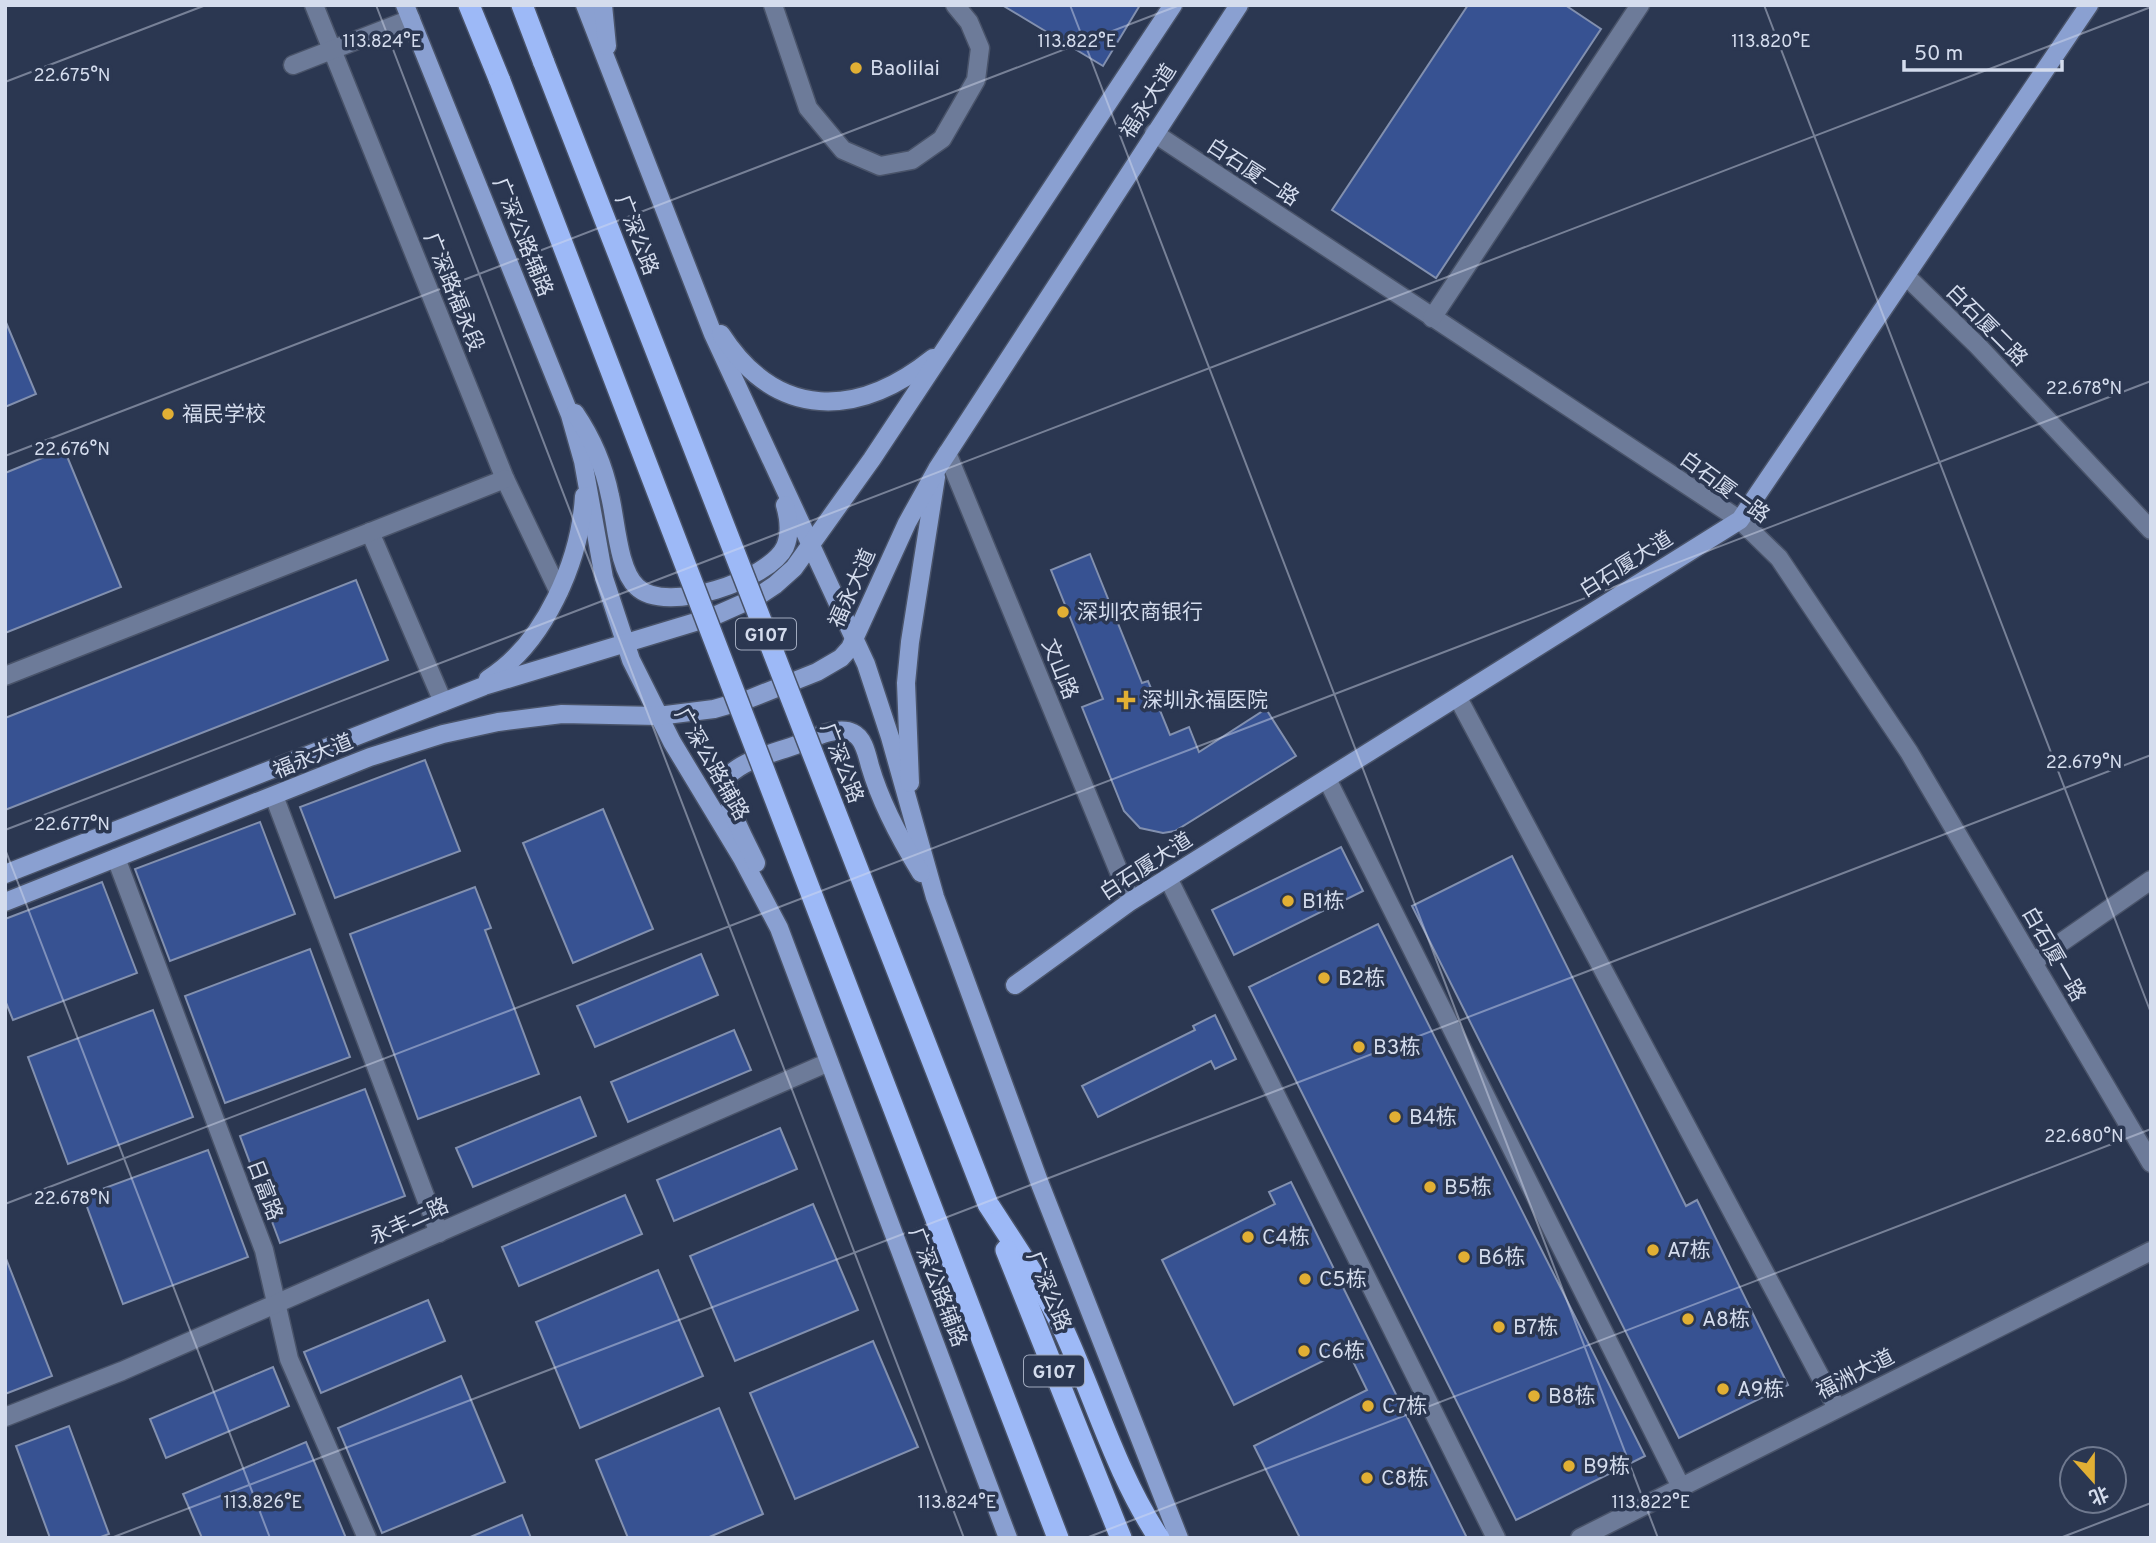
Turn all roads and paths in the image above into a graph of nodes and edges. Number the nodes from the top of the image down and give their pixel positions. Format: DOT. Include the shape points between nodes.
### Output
graph roads {
  1 [pos="314,5"];
  2 [pos="469,5"];
  3 [pos="522,5"];
  4 [pos="585,5"];
  5 [pos="603,5"];
  6 [pos="773,5"];
  7 [pos="955,5"];
  8 [pos="1173,5"];
  9 [pos="1239,5"];
  10 [pos="1640,5"];
  11 [pos="2088,5"];
  12 [pos="408,12"];
  13 [pos="331,50"];
  14 [pos="293,65"];
  15 [pos="609,70"];
  16 [pos="1154,133"];
  17 [pos="1906,276"];
  18 [pos="691,282"];
  19 [pos="1432,318"];
  20 [pos="946,347"];
  21 [pos="562,392"];
  22 [pos="766,452"];
  23 [pos="947,453"];
  24 [pos="583,461"];
  25 [pos="937,469"];
  26 [pos="505,479"];
  27 [pos="1740,520"];
  28 [pos="2151,530"];
  29 [pos="370,532"];
  30 [pos="811,545"];
  31 [pos="559,592"];
  32 [pos="855,638"];
  33 [pos="625,643"];
  34 [pos="5,676"];
  35 [pos="1458,698"];
  36 [pos="449,700"];
  37 [pos="658,716"];
  38 [pos="1327,779"];
  39 [pos="274,796"];
  40 [pos="912,821"];
  41 [pos="116,858"];
  42 [pos="5,874"];
  43 [pos="1167,878"];
  44 [pos="2151,880"];
  45 [pos="935,897"];
  46 [pos="1131,901"];
  47 [pos="5,902"];
  48 [pos="779,928"];
  49 [pos="2032,962"];
  50 [pos="1016,985"];
  51 [pos="829,1062"];
  52 [pos="2151,1163"];
  53 [pos="988,1204"];
  54 [pos="439,1233"];
  55 [pos="2151,1251"];
  56 [pos="276,1304"];
  57 [pos="1837,1408"];
  58 [pos="5,1417"];
  59 [pos="1681,1487"];
  60 [pos="367,1538"];
  61 [pos="1008,1538"];
  62 [pos="1058,1538"];
  63 [pos="1121,1538"];
  64 [pos="1159,1538"];
  65 [pos="1178,1538"];
  66 [pos="1496,1538"];
  67 [pos="1580,1538"];
  1 -- 13 [label="street, 广深路福永段"];
  2 -- 62 [label="highway, G107, bridge"];
  3 -- 53 [label="highway, 广深公路 / G107, bridge"];
  4 -- 15 [label="main road"];
  5 -- 15 [label="main road"];
  6 -- 7 [label="street" via="808,108 843,149 880,166 912,160 942,139 976,80 980,48 969,22"];
  8 -- 20 [label="main road, 福永大道"];
  9 -- 16 [label="main road, 福永大道"];
  10 -- 19 [label="street"];
  11 -- 17 [label="main road, 白石厦大道"];
  12 -- 13 [label="street"];
  12 -- 21 [label="main road, 广深公路辅路"];
  13 -- 14 [label="street"];
  13 -- 26 [label="street, 广深路福永段"];
  15 -- 18 [label="main road"];
  16 -- 19 [label="street, 白石厦一路"];
  16 -- 23 [label="main road, 福永大道"];
  17 -- 27 [label="main road, 白石厦大道"];
  17 -- 28 [label="street, 白石厦二路"];
  18 -- 20 [label="main road" via="743,363 765,382 814,401 838,402 890,387"];
  18 -- 22 [label="main road"];
  19 -- 27 [label="street, 白石厦一路"];
  20 -- 30 [label="main road, 福永大道"];
  21 -- 22 [label="main road" via="597,451 630,579 657,597 689,596 748,578 785,548 789,521"];
  21 -- 24 [label="main road, 广深公路辅路"];
  22 -- 30 [label="main road"];
  23 -- 25 [label="main road, 福永大道"];
  23 -- 46 [label="street, 文山路"];
  24 -- 31 [label="main road" via="580,533"];
  24 -- 33 [label="main road, 广深公路辅路" via="604,578"];
  25 -- 32 [label="main road, 福永大道"];
  25 -- 40 [label="main road" via="906,683"];
  26 -- 29 [label="street"];
  26 -- 31 [label="street, 广深路福永段"];
  27 -- 35 [label="main road, 白石厦大道"];
  27 -- 49 [label="street, 白石厦一路" via="1779,558 1909,752"];
  29 -- 34 [label="street"];
  29 -- 36 [label="street"];
  30 -- 32 [label="main road"];
  30 -- 33 [label="main road, 福永大道" via="794,568 757,597 712,617"];
  31 -- 36 [label="main road" via="512,660"];
  32 -- 37 [label="main road, 福永大道" via="829,666 760,695 714,709"];
  32 -- 40 [label="main road" via="877,695"];
  33 -- 36 [label="main road, 福永大道" via="509,676"];
  33 -- 37 [label="main road, 广深公路辅路"];
  35 -- 38 [label="main road, 白石厦大道"];
  35 -- 57 [label="street"];
  36 -- 42 [label="main road, 福永大道"];
  37 -- 39 [label="main road, 福永大道" via="562,714 498,722 370,757"];
  37 -- 48 [label="main road, 广深公路辅路"];
  38 -- 43 [label="main road, 白石厦大道"];
  38 -- 59 [label="street"];
  39 -- 41 [label="main road, 福永大道"];
  39 -- 54 [label="street"];
  40 -- 45 [label="main road"];
  41 -- 47 [label="main road, 福永大道"];
  41 -- 56 [label="street, 日富路" via="264,1250"];
  43 -- 46 [label="main road, 白石厦大道"];
  43 -- 66 [label="street"];
  44 -- 49 [label="street"];
  45 -- 48 [label="main road" via="890,817 858,737 844,730 832,732 746,763 728,776 731,807"];
  45 -- 65 [label="main road" via="1040,1184"];
  46 -- 50 [label="main road, 白石厦大道"];
  48 -- 51 [label="main road, 广深公路辅路"];
  49 -- 52 [label="street, 白石厦一路"];
  51 -- 54 [label="street, 永丰二路"];
  51 -- 61 [label="main road, 广深公路辅路"];
  53 -- 63 [label="highway, 广深公路 / G107"];
  53 -- 64 [label="highway" via="1047,1296 1134,1496"];
  54 -- 56 [label="street, 永丰二路"];
  55 -- 57 [label="street, 福洲大道"];
  56 -- 58 [label="street, 永丰二路"];
  56 -- 60 [label="street, 日富路" via="289,1359"];
  57 -- 59 [label="street, 福洲大道"];
  59 -- 67 [label="street, 福洲大道"];
}
